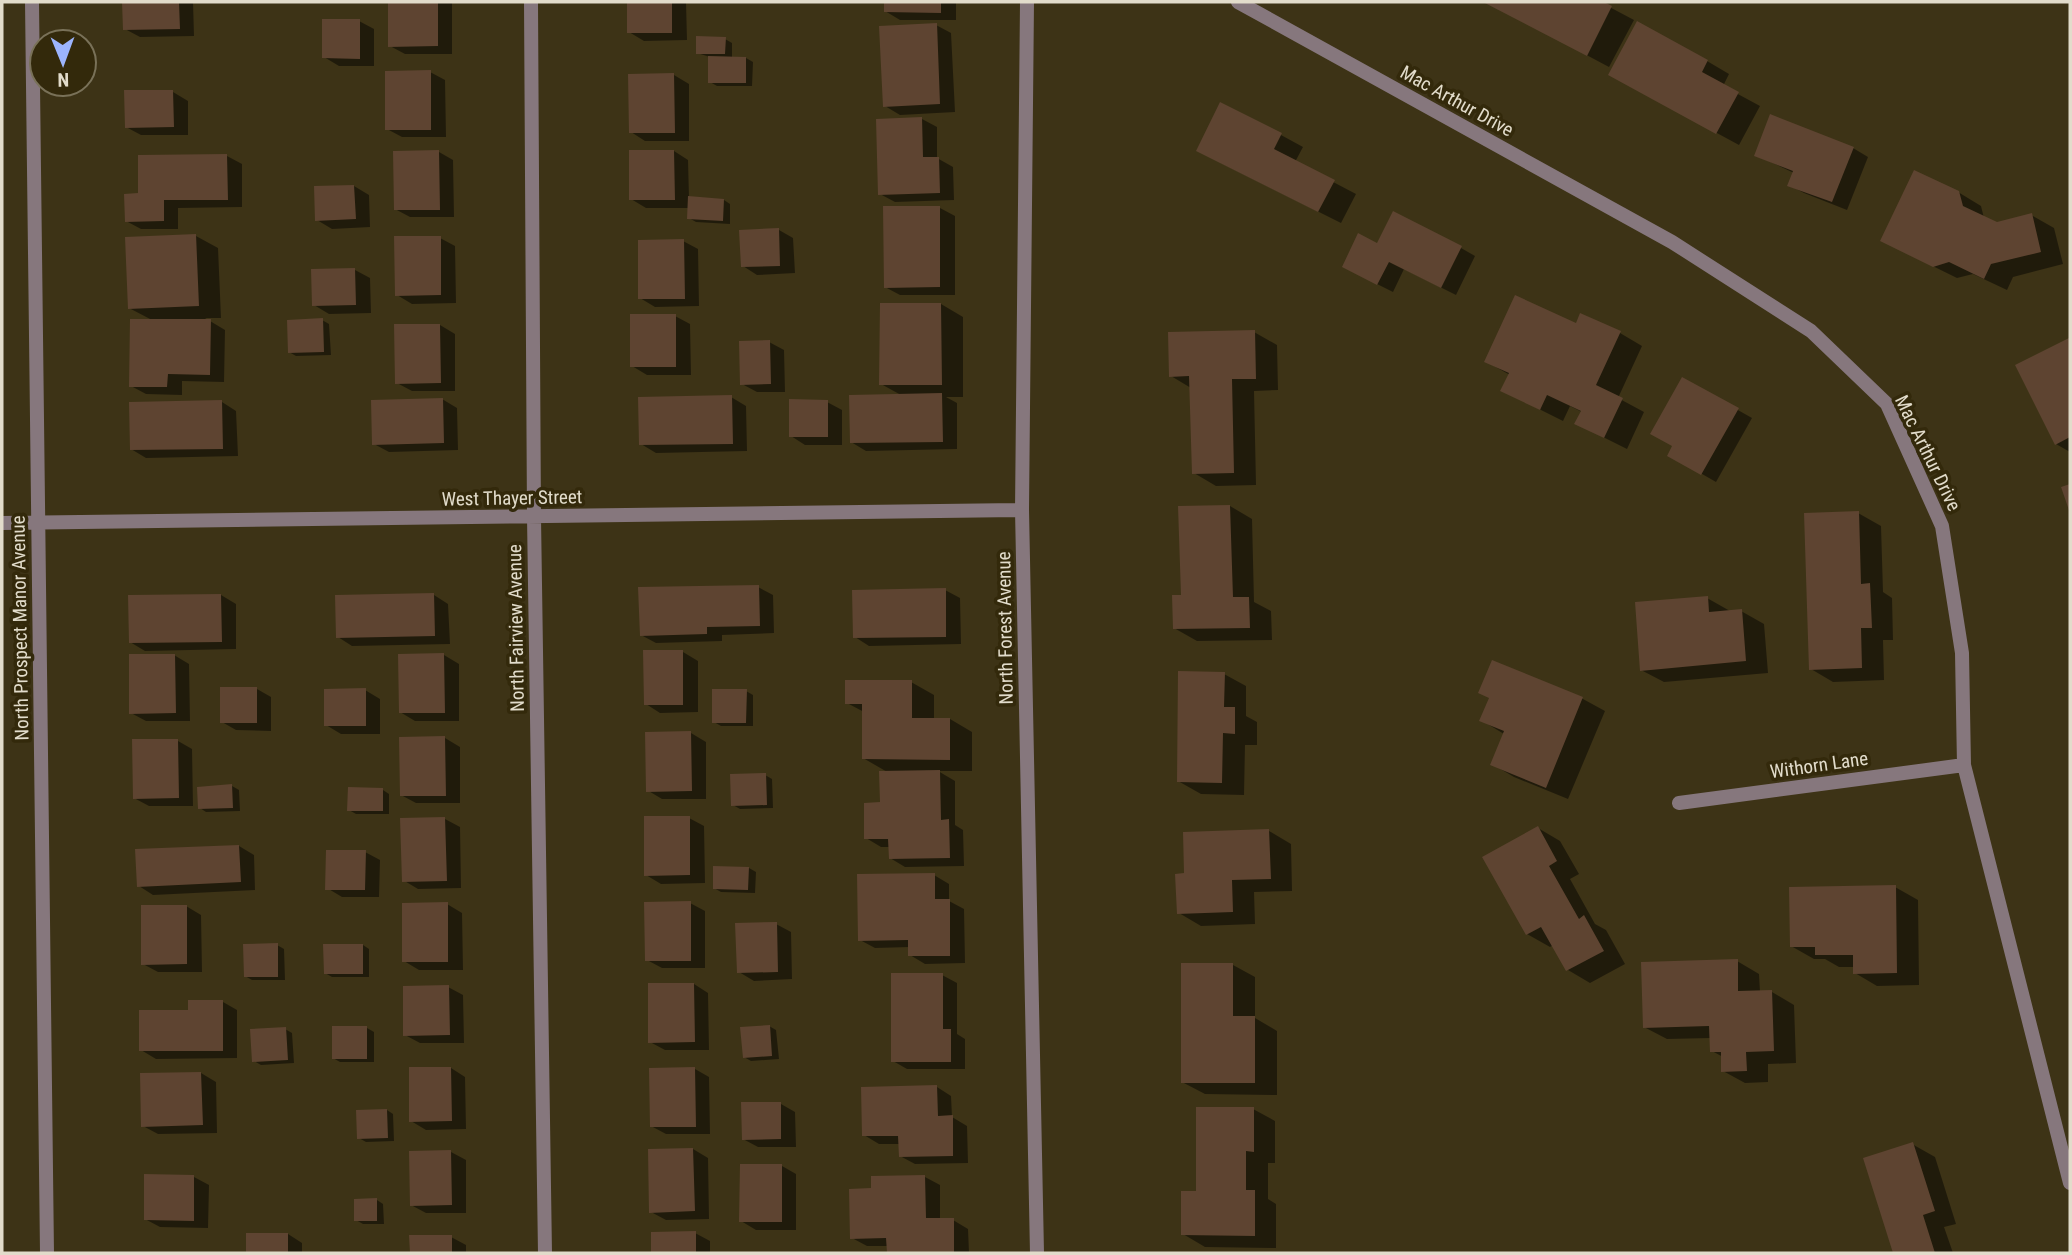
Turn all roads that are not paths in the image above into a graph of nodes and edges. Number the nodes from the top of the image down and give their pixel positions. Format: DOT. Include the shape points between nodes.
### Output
graph roads {
  1 [pos="32,2"];
  2 [pos="531,2"];
  3 [pos="1027,2"];
  4 [pos="1238,2"];
  5 [pos="1022,510"];
  6 [pos="534,517"];
  7 [pos="2,523"];
  8 [pos="38,523"];
  9 [pos="1964,765"];
  10 [pos="1679,803"];
  11 [pos="2070,1183"];
  12 [pos="47,1253"];
  13 [pos="545,1253"];
  14 [pos="1037,1253"];
  1 -- 8 [label="street, North Prospect Manor Avenue"];
  2 -- 6 [label="street, North Fairview Avenue"];
  3 -- 5 [label="street, North Forest Avenue"];
  4 -- 9 [label="street, Mac Arthur Drive" via="1672,242 1811,331 1887,404 1942,526 1962,653"];
  5 -- 6 [label="street, West Thayer Street"];
  5 -- 14 [label="street, North Forest Avenue"];
  6 -- 8 [label="street, West Thayer Street"];
  6 -- 13 [label="street, North Fairview Avenue"];
  7 -- 8 [label="street, West Thayer Street"];
  8 -- 12 [label="street, North Prospect Manor Avenue"];
  9 -- 10 [label="street, Withorn Lane"];
  9 -- 11 [label="street, Mac Arthur Drive"];
}
